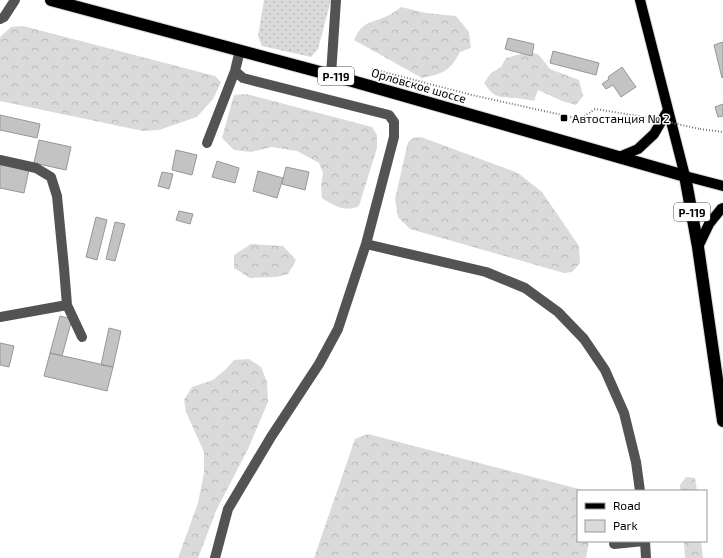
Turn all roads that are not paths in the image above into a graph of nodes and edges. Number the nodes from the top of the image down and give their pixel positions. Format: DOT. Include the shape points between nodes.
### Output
graph roads {
  1 [pos="15,0"];
  2 [pos="51,0"];
  3 [pos="336,0"];
  4 [pos="640,0"];
  5 [pos="80,4"];
  6 [pos="0,19"];
  7 [pos="240,50"];
  8 [pos="235,71"];
  9 [pos="331,75"];
  10 [pos="668,110"];
  11 [pos="207,143"];
  12 [pos="619,157"];
  13 [pos="0,160"];
  14 [pos="684,176"];
  15 [pos="723,186"];
  16 [pos="723,208"];
  17 [pos="366,244"];
  18 [pos="698,247"];
  19 [pos="67,305"];
  20 [pos="0,317"];
  21 [pos="82,337"];
  22 [pos="723,421"];
  23 [pos="640,490"];
  24 [pos="635,542"];
  25 [pos="645,542"];
  26 [pos="614,544"];
  27 [pos="215,558"];
  28 [pos="646,558"];
  1 -- 6 [label="street"];
  2 -- 5 [label="highway, Орловское шоссе / Р-119"];
  3 -- 9 [label="street"];
  4 -- 10 [label="main road"];
  5 -- 7 [label="highway, Орловское шоссе / Р-119"];
  7 -- 8 [label="street"];
  7 -- 9 [label="highway, Орловское шоссе / Р-119"];
  8 -- 11 [label="street"];
  8 -- 17 [label="street" via="243,78 389,115 394,122 394,137"];
  9 -- 12 [label="highway, Орловское шоссе / Р-119"];
  10 -- 12 [label="main road" via="654,134 638,149"];
  10 -- 14 [label="main road"];
  12 -- 14 [label="highway, Орловское шоссе / Р-119"];
  13 -- 19 [label="street" via="36,168 51,177 57,196"];
  14 -- 15 [label="main road"];
  14 -- 18 [label="highway, Р-119"];
  16 -- 18 [label="main road" via="709,224"];
  17 -- 23 [label="street" via="486,272 525,288 558,312 584,339 605,370 624,413"];
  17 -- 27 [label="street" via="338,329 320,364 271,437 228,509"];
  18 -- 22 [label="highway, Р-119"];
  19 -- 20 [label="street"];
  19 -- 21 [label="street"];
  24 -- 26 [label="street"];
  25 -- 28 [label="street"];
}
